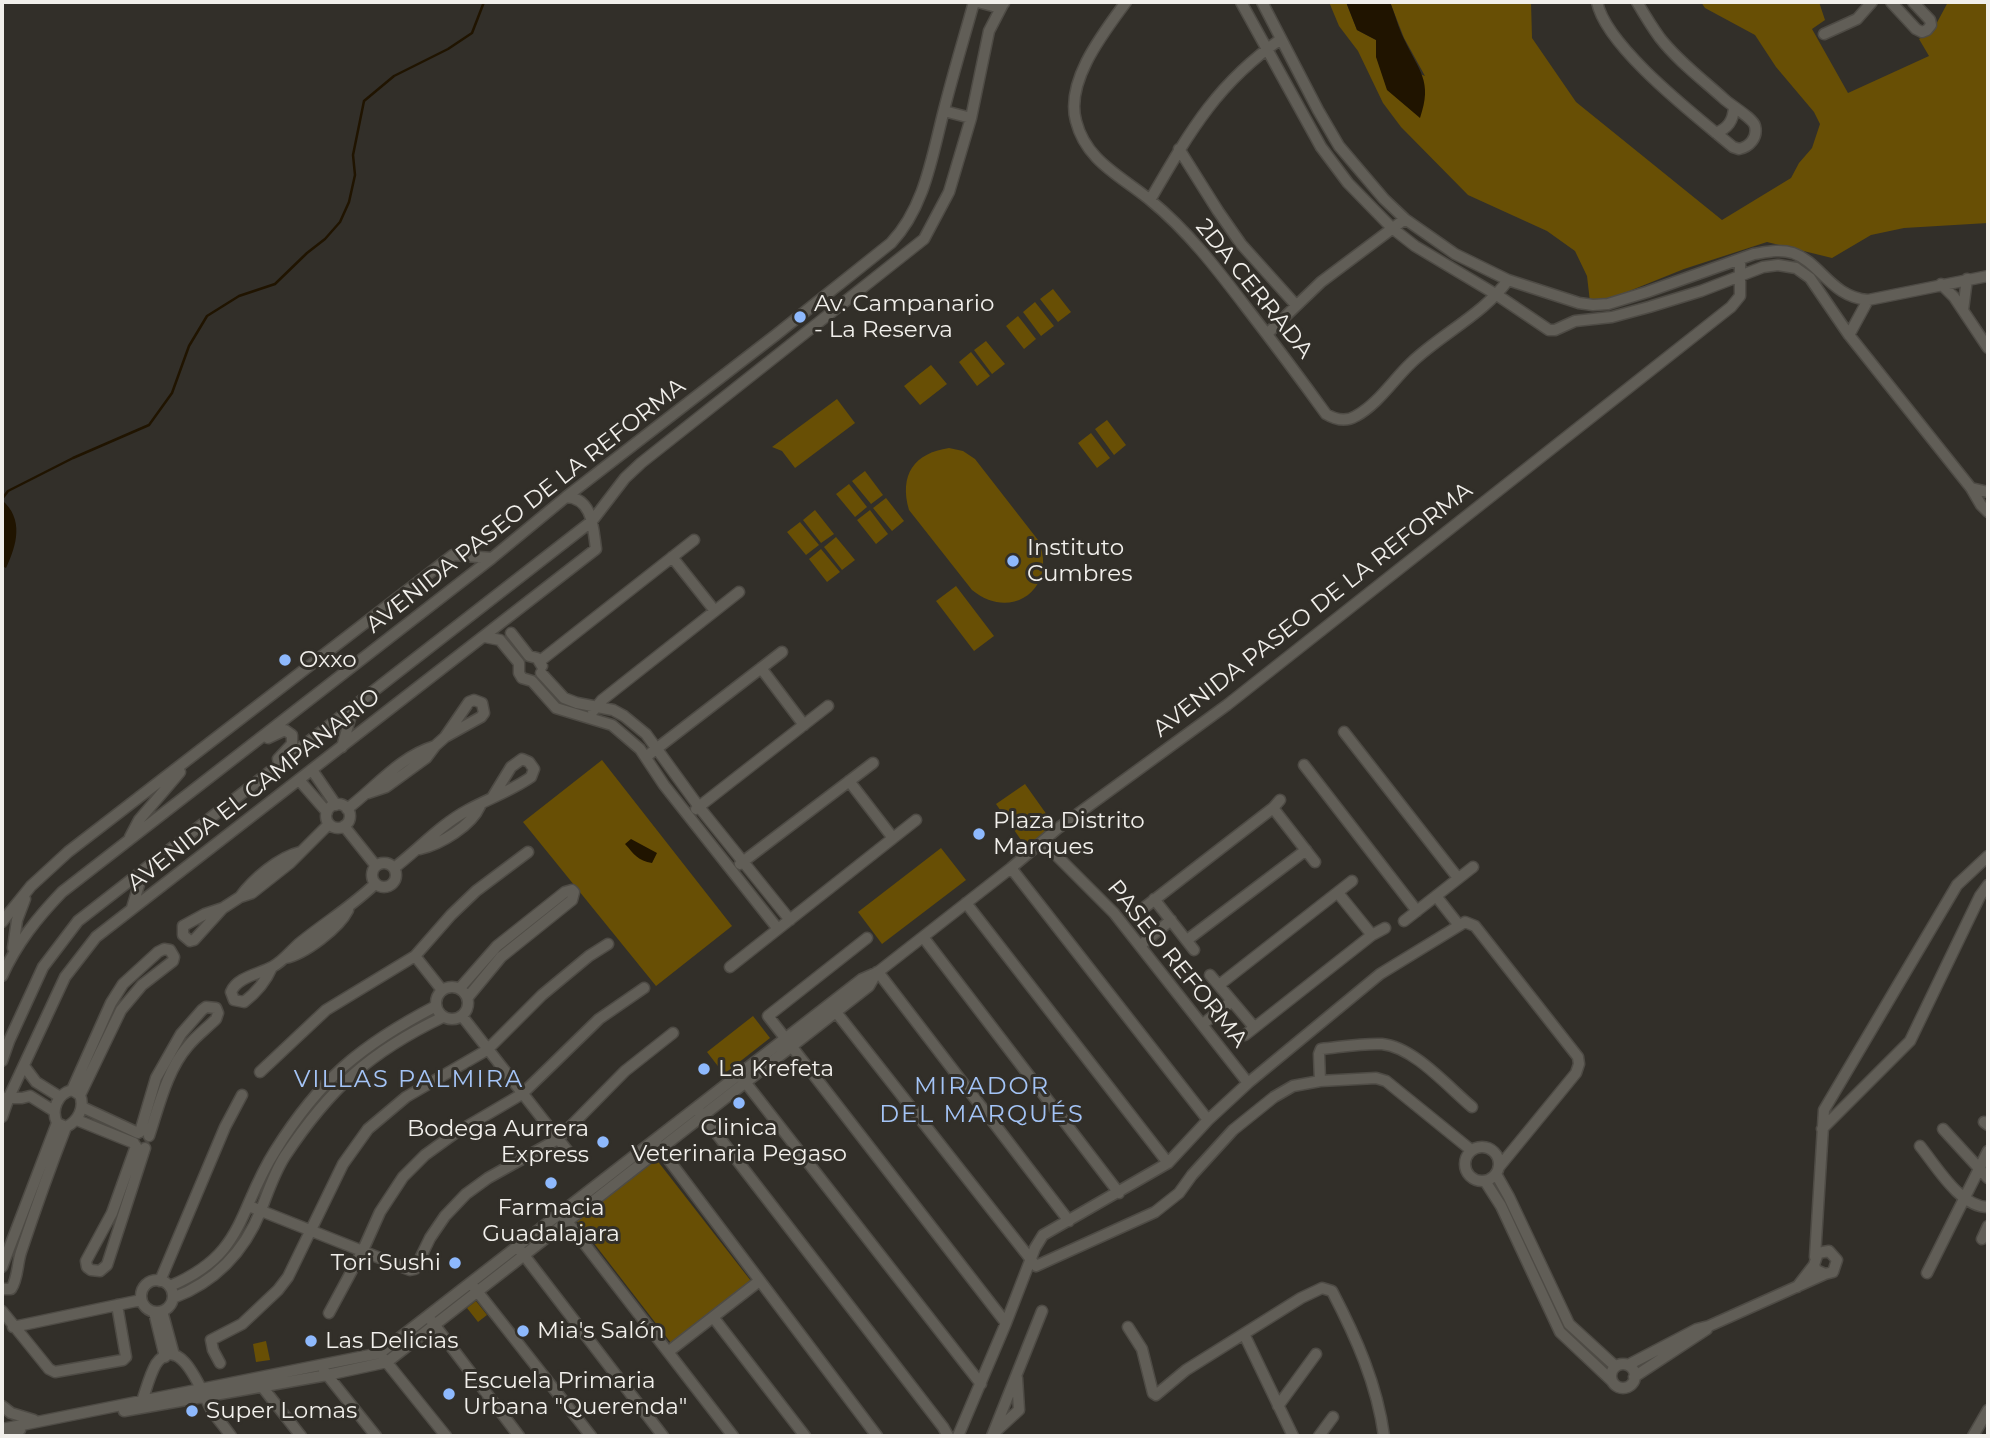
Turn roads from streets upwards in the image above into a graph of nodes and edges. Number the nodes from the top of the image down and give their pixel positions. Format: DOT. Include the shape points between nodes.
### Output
graph roads {
  1 [pos="976,2"];
  2 [pos="1126,2"];
  3 [pos="1241,2"];
  4 [pos="1262,2"];
  5 [pos="1597,2"];
  6 [pos="1637,2"];
  7 [pos="1872,2"];
  8 [pos="1891,2"];
  9 [pos="1913,2"];
  10 [pos="1005,3"];
  11 [pos="1824,34"];
  12 [pos="1281,38"];
  13 [pos="1266,49"];
  14 [pos="1734,108"];
  15 [pos="944,111"];
  16 [pos="971,118"];
  17 [pos="1716,133"];
  18 [pos="1179,149"];
  19 [pos="1150,200"];
  20 [pos="1405,219"];
  21 [pos="1392,228"];
  22 [pos="1740,260"];
  23 [pos="1741,276"];
  24 [pos="1988,276"];
  25 [pos="1967,279"];
  26 [pos="1508,280"];
  27 [pos="1941,284"];
  28 [pos="1647,292"];
  29 [pos="1497,295"];
  30 [pos="822,299"];
  31 [pos="1868,300"];
  32 [pos="1579,303"];
  33 [pos="1295,304"];
  34 [pos="1649,307"];
  35 [pos="1963,311"];
  36 [pos="832,312"];
  37 [pos="1574,321"];
  38 [pos="1267,334"];
  39 [pos="1849,335"];
  40 [pos="1988,348"];
  41 [pos="1971,488"];
  42 [pos="1988,492"];
  43 [pos="566,497"];
  44 [pos="1988,512"];
  45 [pos="592,521"];
  46 [pos="694,540"];
  47 [pos="672,557"];
  48 [pos="492,558"];
  49 [pos="739,592"];
  50 [pos="715,611"];
  51 [pos="512,615"];
  52 [pos="511,633"];
  53 [pos="485,637"];
  54 [pos="500,640"];
  55 [pos="782,652"];
  56 [pos="529,656"];
  57 [pos="540,661"];
  58 [pos="519,663"];
  59 [pos="761,668"];
  60 [pos="541,673"];
  61 [pos="532,681"];
  62 [pos="596,706"];
  63 [pos="828,706"];
  64 [pos="353,707"];
  65 [pos="459,714"];
  66 [pos="587,719"];
  67 [pos="471,724"];
  68 [pos="804,724"];
  69 [pos="1344,732"];
  70 [pos="445,737"];
  71 [pos="341,748"];
  72 [pos="658,748"];
  73 [pos="242,752"];
  74 [pos="647,757"];
  75 [pos="189,760"];
  76 [pos="873,762"];
  77 [pos="1304,765"];
  78 [pos="312,770"];
  79 [pos="262,778"];
  80 [pos="299,780"];
  81 [pos="849,781"];
  82 [pos="492,798"];
  83 [pos="336,804"];
  84 [pos="699,807"];
  85 [pos="347,809"];
  86 [pos="327,812"];
  87 [pos="688,815"];
  88 [pos="916,820"];
  89 [pos="329,824"];
  90 [pos="345,826"];
  91 [pos="893,838"];
  92 [pos="130,839"];
  93 [pos="1043,842"];
  94 [pos="1306,850"];
  95 [pos="528,852"];
  96 [pos="1988,856"];
  97 [pos="743,861"];
  98 [pos="1315,862"];
  99 [pos="376,866"];
  100 [pos="1473,867"];
  101 [pos="394,868"];
  102 [pos="1012,868"];
  103 [pos="732,870"];
  104 [pos="143,871"];
  105 [pos="1458,878"];
  106 [pos="1352,881"];
  107 [pos="375,884"];
  108 [pos="1988,885"];
  109 [pos="31,886"];
  110 [pos="1338,893"];
  111 [pos="1436,896"];
  112 [pos="1154,899"];
  113 [pos="966,903"];
  114 [pos="1145,907"];
  115 [pos="223,908"];
  116 [pos="131,909"];
  117 [pos="1417,911"];
  118 [pos="790,920"];
  119 [pos="1171,920"];
  120 [pos="1404,921"];
  121 [pos="2,922"];
  122 [pos="1458,924"];
  123 [pos="1385,928"];
  124 [pos="778,929"];
  125 [pos="1372,934"];
  126 [pos="923,937"];
  127 [pos="867,938"];
  128 [pos="1187,940"];
  129 [pos="608,944"];
  130 [pos="1141,945"];
  131 [pos="1194,950"];
  132 [pos="13,951"];
  133 [pos="415,956"];
  134 [pos="272,967"];
  135 [pos="730,967"];
  136 [pos="878,972"];
  137 [pos="1210,975"];
  138 [pos="2,976"];
  139 [pos="248,978"];
  140 [pos="1219,985"];
  141 [pos="460,988"];
  142 [pos="644,988"];
  143 [pos="257,990"];
  144 [pos="442,990"];
  145 [pos="468,997"];
  146 [pos="1232,1001"];
  147 [pos="436,1006"];
  148 [pos="832,1008"];
  149 [pos="462,1016"];
  150 [pos="443,1017"];
  151 [pos="1203,1024"];
  152 [pos="1254,1027"];
  153 [pos="673,1033"];
  154 [pos="1245,1035"];
  155 [pos="100,1040"];
  156 [pos="788,1042"];
  157 [pos="487,1050"];
  158 [pos="2,1060"];
  159 [pos="24,1066"];
  160 [pos="260,1072"];
  161 [pos="742,1078"];
  162 [pos="1320,1081"];
  163 [pos="36,1082"];
  164 [pos="1248,1083"];
  165 [pos="1837,1085"];
  166 [pos="76,1093"];
  167 [pos="522,1094"];
  168 [pos="242,1095"];
  169 [pos="30,1096"];
  170 [pos="60,1097"];
  171 [pos="5,1098"];
  172 [pos="1853,1098"];
  173 [pos="82,1107"];
  174 [pos="1472,1107"];
  175 [pos="54,1111"];
  176 [pos="699,1111"];
  177 [pos="2,1117"];
  178 [pos="1208,1119"];
  179 [pos="77,1120"];
  180 [pos="62,1125"];
  181 [pos="1821,1129"];
  182 [pos="1943,1129"];
  183 [pos="558,1139"];
  184 [pos="1520,1139"];
  185 [pos="140,1140"];
  186 [pos="657,1144"];
  187 [pos="1920,1146"];
  188 [pos="1471,1150"];
  189 [pos="1988,1151"];
  190 [pos="1495,1153"];
  191 [pos="570,1154"];
  192 [pos="1168,1163"];
  193 [pos="1979,1169"];
  194 [pos="1497,1171"];
  195 [pos="42,1175"];
  196 [pos="1988,1178"];
  197 [pos="1485,1181"];
  198 [pos="1119,1193"];
  199 [pos="1964,1200"];
  200 [pos="249,1206"];
  201 [pos="1988,1207"];
  202 [pos="261,1210"];
  203 [pos="564,1217"];
  204 [pos="1069,1221"];
  205 [pos="1988,1226"];
  206 [pos="1817,1227"];
  207 [pos="310,1229"];
  208 [pos="1982,1239"];
  209 [pos="363,1250"];
  210 [pos="520,1251"];
  211 [pos="1829,1251"];
  212 [pos="1030,1261"];
  213 [pos="1814,1261"];
  214 [pos="2,1267"];
  215 [pos="1927,1273"];
  216 [pos="1825,1274"];
  217 [pos="160,1280"];
  218 [pos="758,1282"];
  219 [pos="170,1286"];
  220 [pos="474,1287"];
  221 [pos="1797,1287"];
  222 [pos="2,1289"];
  223 [pos="173,1297"];
  224 [pos="141,1300"];
  225 [pos="117,1305"];
  226 [pos="2,1311"];
  227 [pos="1042,1311"];
  228 [pos="158,1312"];
  229 [pos="329,1312"];
  230 [pos="713,1317"];
  231 [pos="431,1320"];
  232 [pos="1006,1323"];
  233 [pos="1128,1326"];
  234 [pos="1709,1326"];
  235 [pos="13,1327"];
  236 [pos="1244,1334"];
  237 [pos="668,1352"];
  238 [pos="1316,1354"];
  239 [pos="169,1356"];
  240 [pos="383,1358"];
  241 [pos="220,1363"];
  242 [pos="319,1365"];
  243 [pos="1628,1365"];
  244 [pos="1615,1366"];
  245 [pos="1017,1374"];
  246 [pos="327,1375"];
  247 [pos="1634,1377"];
  248 [pos="1612,1381"];
  249 [pos="258,1382"];
  250 [pos="981,1384"];
  251 [pos="203,1393"];
  252 [pos="142,1401"];
  253 [pos="2,1406"];
  254 [pos="1278,1406"];
  255 [pos="1988,1410"];
  256 [pos="1333,1417"];
  257 [pos="38,1421"];
  258 [pos="2,1429"];
  259 [pos="4,1436"];
  260 [pos="231,1436"];
  261 [pos="302,1436"];
  262 [pos="376,1436"];
  263 [pos="446,1436"];
  264 [pos="519,1436"];
  265 [pos="591,1436"];
  266 [pos="663,1436"];
  267 [pos="733,1436"];
  268 [pos="805,1436"];
  269 [pos="877,1436"];
  270 [pos="948,1436"];
  271 [pos="958,1436"];
  272 [pos="992,1436"];
  273 [pos="1293,1436"];
  274 [pos="1319,1436"];
  275 [pos="1384,1436"];
  276 [pos="1973,1436"];
  1 -- 10 [label="street"];
  1 -- 15 [label="street, AVENIDA PASEO DE LA REFORMA"];
  2 -- 19 [label="street, 2DA CERRADA" via="1083,66 1075,120 1088,149 1104,167"];
  3 -- 13 [label="street"];
  4 -- 12 [label="street"];
  5 -- 17 [label="street" via="1618,43"];
  6 -- 14 [label="street" via="1672,52"];
  7 -- 11 [label="street" via="1857,19"];
  8 -- 9 [label="street" via="1922,32 1931,25 1930,20"];
  10 -- 16 [label="street, AVENIDA PASEO DE LA REFORMA" via="989,31"];
  12 -- 13 [label="street"];
  12 -- 20 [label="street" via="1339,146"];
  13 -- 18 [label="street" via="1219,93"];
  13 -- 21 [label="street" via="1321,147"];
  14 -- 17 [label="street" via="1729,125"];
  14 -- 17 [label="street" via="1756,127 1750,145 1739,149"];
  15 -- 16 [label="street"];
  15 -- 30 [label="street, AVENIDA PASEO DE LA REFORMA" via="928,172 904,229"];
  16 -- 36 [label="street, AVENIDA PASEO DE LA REFORMA" via="949,192 924,239"];
  18 -- 19 [label="street"];
  18 -- 33 [label="street" via="1241,244"];
  19 -- 38 [label="street, 2DA CERRADA" via="1208,257"];
  20 -- 21 [label="street"];
  20 -- 26 [label="street" via="1455,254"];
  21 -- 29 [label="street"];
  21 -- 33 [label="street"];
  22 -- 23 [label="street, AVENIDA PASEO DE LA REFORMA"];
  22 -- 28 [label="street"];
  22 -- 31 [label="street" via="1754,254 1791,253 1837,289"];
  23 -- 34 [label="street"];
  23 -- 39 [label="street" via="1778,265 1803,271"];
  23 -- 93 [label="street, AVENIDA PASEO DE LA REFORMA" via="1740,296 1731,307 1238,697"];
  24 -- 25 [label="street"];
  25 -- 27 [label="street"];
  25 -- 35 [label="street"];
  26 -- 29 [label="street, 2DA CERRADA"];
  26 -- 32 [label="street"];
  27 -- 31 [label="street"];
  27 -- 35 [label="street"];
  28 -- 32 [label="street" via="1608,304"];
  28 -- 34 [label="street"];
  29 -- 37 [label="street" via="1549,330"];
  29 -- 38 [label="street, 2DA CERRADA" via="1426,349 1364,410 1346,420 1326,414"];
  30 -- 36 [label="street"];
  30 -- 43 [label="street, AVENIDA PASEO DE LA REFORMA"];
  31 -- 39 [label="street"];
  32 -- 37 [label="street"];
  33 -- 38 [label="street"];
  34 -- 37 [label="street"];
  35 -- 40 [label="street"];
  36 -- 45 [label="street, AVENIDA PASEO DE LA REFORMA" via="641,463"];
  39 -- 41 [label="street"];
  41 -- 42 [label="street"];
  41 -- 44 [label="street"];
  43 -- 45 [label="street" via="584,503"];
  43 -- 48 [label="street, AVENIDA PASEO DE LA REFORMA"];
  45 -- 51 [label="street, AVENIDA EL CAMPANARIO" via="596,549"];
  45 -- 64 [label="street, AVENIDA PASEO DE LA REFORMA"];
  46 -- 47 [label="street"];
  47 -- 50 [label="street"];
  47 -- 57 [label="street"];
  48 -- 73 [label="street, AVENIDA PASEO DE LA REFORMA"];
  48 -- 75 [label="street" via="453,555"];
  49 -- 50 [label="street"];
  50 -- 62 [label="street"];
  51 -- 52 [label="street"];
  51 -- 53 [label="street, AVENIDA EL CAMPANARIO"];
  52 -- 54 [label="street"];
  52 -- 56 [label="street"];
  53 -- 54 [label="street"];
  53 -- 71 [label="street, AVENIDA EL CAMPANARIO"];
  54 -- 58 [label="street"];
  55 -- 59 [label="street"];
  56 -- 57 [label="street"];
  56 -- 58 [label="street"];
  57 -- 60 [label="street"];
  58 -- 61 [label="street" via="522,678"];
  59 -- 68 [label="street"];
  59 -- 72 [label="street"];
  60 -- 61 [label="street"];
  60 -- 62 [label="street" via="564,698"];
  61 -- 66 [label="street" via="556,708"];
  62 -- 66 [label="street"];
  62 -- 72 [label="street" via="624,716"];
  63 -- 68 [label="street"];
  64 -- 71 [label="street"];
  64 -- 79 [label="street, AVENIDA PASEO DE LA REFORMA"];
  65 -- 67 [label="street"];
  65 -- 67 [label="street" via="469,702 482,703 484,713"];
  65 -- 70 [label="street"];
  66 -- 74 [label="street" via="620,730"];
  67 -- 70 [label="street"];
  68 -- 84 [label="street"];
  69 -- 105 [label="street"];
  70 -- 85 [label="street" via="379,779"];
  71 -- 78 [label="street, AVENIDA EL CAMPANARIO"];
  72 -- 74 [label="street"];
  72 -- 84 [label="street"];
  73 -- 79 [label="street" via="285,730 292,735 292,744"];
  73 -- 92 [label="street, AVENIDA PASEO DE LA REFORMA"];
  74 -- 87 [label="street"];
  75 -- 92 [label="street" via="139,820"];
  75 -- 109 [label="street" via="68,852"];
  76 -- 81 [label="street"];
  77 -- 117 [label="street"];
  78 -- 80 [label="street, AVENIDA EL CAMPANARIO"];
  78 -- 83 [label="street"];
  79 -- 104 [label="street, AVENIDA PASEO DE LA REFORMA"];
  80 -- 86 [label="street"];
  80 -- 116 [label="street, AVENIDA EL CAMPANARIO"];
  81 -- 91 [label="street"];
  81 -- 97 [label="street"];
  82 -- 101 [label="street" via="449,823"];
  83 -- 85 [label="street"];
  83 -- 86 [label="street"];
  84 -- 87 [label="street"];
  84 -- 97 [label="street"];
  85 -- 90 [label="street" via="350,816"];
  86 -- 89 [label="street"];
  87 -- 103 [label="street"];
  88 -- 91 [label="street"];
  89 -- 90 [label="street"];
  89 -- 115 [label="street"];
  90 -- 99 [label="street"];
  91 -- 118 [label="street"];
  92 -- 132 [label="street, AVENIDA PASEO DE LA REFORMA" via="62,892"];
  93 -- 102 [label="street, AVENIDA PASEO DE LA REFORMA"];
  93 -- 130 [label="street, PASEO REFORMA"];
  94 -- 98 [label="street"];
  94 -- 112 [label="street" via="1276,804"];
  94 -- 128 [label="street"];
  95 -- 133 [label="street" via="476,891"];
  96 -- 165 [label="street" via="1957,885"];
  97 -- 103 [label="street"];
  97 -- 118 [label="street"];
  99 -- 101 [label="street" via="383,863"];
  99 -- 107 [label="street" via="371,877"];
  100 -- 105 [label="street"];
  101 -- 107 [label="street" via="396,877 391,885"];
  102 -- 113 [label="street, AVENIDA PASEO DE LA REFORMA"];
  102 -- 178 [label="street"];
  103 -- 124 [label="street"];
  104 -- 116 [label="street"];
  104 -- 158 [label="street, AVENIDA PASEO DE LA REFORMA" via="78,921 43,967"];
  105 -- 111 [label="street"];
  106 -- 110 [label="street"];
  107 -- 134 [label="street"];
  108 -- 172 [label="street" via="1910,1041"];
  109 -- 121 [label="street"];
  109 -- 132 [label="street" via="17,920"];
  110 -- 125 [label="street"];
  110 -- 140 [label="street"];
  111 -- 117 [label="street"];
  111 -- 122 [label="street"];
  112 -- 114 [label="street"];
  112 -- 119 [label="street"];
  113 -- 126 [label="street, AVENIDA PASEO DE LA REFORMA"];
  113 -- 192 [label="street"];
  116 -- 159 [label="street, AVENIDA EL CAMPANARIO" via="96,937 72,966"];
  117 -- 120 [label="street"];
  118 -- 124 [label="street"];
  119 -- 128 [label="street"];
  119 -- 130 [label="street"];
  122 -- 164 [label="street" via="1380,974"];
  122 -- 184 [label="street" via="1475,926 1578,1057 1576,1073"];
  123 -- 125 [label="street"];
  124 -- 135 [label="street"];
  125 -- 152 [label="street"];
  126 -- 136 [label="street, AVENIDA PASEO DE LA REFORMA"];
  126 -- 198 [label="street"];
  127 -- 156 [label="street" via="768,1016"];
  128 -- 131 [label="street"];
  129 -- 157 [label="street" via="542,995"];
  130 -- 151 [label="street, PASEO REFORMA"];
  132 -- 138 [label="street, AVENIDA PASEO DE LA REFORMA"];
  133 -- 144 [label="street"];
  133 -- 160 [label="street" via="326,1010"];
  134 -- 139 [label="street"];
  134 -- 143 [label="street"];
  136 -- 148 [label="street, AVENIDA PASEO DE LA REFORMA" via="862,979"];
  136 -- 204 [label="street"];
  137 -- 140 [label="street"];
  139 -- 143 [label="street"];
  139 -- 143 [label="street" via="232,988 234,1000 244,1002"];
  140 -- 146 [label="street"];
  141 -- 144 [label="street"];
  141 -- 145 [label="street"];
  141 -- 145 [label="street" via="514,931 565,892 574,892 572,900 501,957"];
  142 -- 167 [label="street" via="599,1019"];
  144 -- 147 [label="street"];
  145 -- 149 [label="street"];
  146 -- 151 [label="street"];
  146 -- 152 [label="street"];
  147 -- 150 [label="street"];
  147 -- 200 [label="street" via="379,1038 334,1074 274,1153"];
  148 -- 156 [label="street, AVENIDA PASEO DE LA REFORMA"];
  148 -- 212 [label="street"];
  149 -- 150 [label="street"];
  149 -- 157 [label="street"];
  150 -- 202 [label="street" via="384,1048 344,1080 283,1158"];
  151 -- 164 [label="street, PASEO REFORMA"];
  152 -- 154 [label="street"];
  153 -- 183 [label="street" via="625,1071"];
  155 -- 155 [label="street" via="142,985 173,961 170,950 158,952 123,984 111,1003"];
  155 -- 166 [label="street"];
  156 -- 161 [label="street, AVENIDA PASEO DE LA REFORMA"];
  156 -- 232 [label="street"];
  157 -- 167 [label="street"];
  157 -- 207 [label="street" via="406,1097 368,1129 343,1164"];
  159 -- 163 [label="street"];
  159 -- 171 [label="street, AVENIDA EL CAMPANARIO"];
  161 -- 176 [label="street, AVENIDA PASEO DE LA REFORMA"];
  161 -- 250 [label="street"];
  162 -- 174 [label="street" via="1321,1049 1389,1045 1410,1054"];
  162 -- 188 [label="street" via="1386,1081"];
  162 -- 212 [label="street" via="1293,1086 1273,1097 1233,1130 1179,1193 1155,1212 1040,1266"];
  163 -- 169 [label="street"];
  163 -- 170 [label="street"];
  164 -- 178 [label="street"];
  165 -- 172 [label="street" via="1843,1095"];
  165 -- 181 [label="street" via="1824,1110"];
  166 -- 170 [label="street" via="65,1092"];
  166 -- 173 [label="street"];
  167 -- 183 [label="street"];
  167 -- 209 [label="street" via="425,1155 403,1177 380,1212"];
  168 -- 217 [label="street"];
  169 -- 171 [label="street"];
  169 -- 175 [label="street"];
  170 -- 175 [label="street"];
  171 -- 177 [label="street, AVENIDA EL CAMPANARIO"];
  172 -- 181 [label="street"];
  173 -- 179 [label="street"];
  173 -- 185 [label="street"];
  175 -- 180 [label="street"];
  176 -- 186 [label="street, AVENIDA PASEO DE LA REFORMA"];
  176 -- 270 [label="street"];
  178 -- 192 [label="street"];
  179 -- 180 [label="street"];
  179 -- 185 [label="street"];
  180 -- 195 [label="street"];
  181 -- 206 [label="street"];
  182 -- 193 [label="street"];
  183 -- 191 [label="street"];
  183 -- 209 [label="street" via="466,1194 430,1238 415,1269"];
  184 -- 190 [label="street"];
  184 -- 194 [label="street"];
  185 -- 185 [label="street" via="112,1213 86,1261 91,1270 100,1271 107,1265"];
  185 -- 185 [label="street" via="178,1060 216,1019 216,1008 202,1010 174,1046 156,1078"];
  186 -- 203 [label="street, AVENIDA PASEO DE LA REFORMA"];
  186 -- 218 [label="street"];
  187 -- 199 [label="street"];
  188 -- 190 [label="street" via="1488,1148"];
  188 -- 197 [label="street" via="1464,1166 1468,1175"];
  189 -- 193 [label="street"];
  190 -- 194 [label="street"];
  192 -- 198 [label="street"];
  193 -- 196 [label="street"];
  193 -- 199 [label="street"];
  194 -- 197 [label="street"];
  194 -- 244 [label="street" via="1569,1324"];
  195 -- 214 [label="street"];
  195 -- 222 [label="street" via="14,1285"];
  197 -- 248 [label="street" via="1560,1332"];
  198 -- 204 [label="street"];
  199 -- 201 [label="street"];
  199 -- 215 [label="street"];
  200 -- 202 [label="street"];
  200 -- 219 [label="street" via="232,1240 208,1266"];
  202 -- 207 [label="street"];
  202 -- 223 [label="street" via="241,1249 215,1276"];
  203 -- 210 [label="street, AVENIDA PASEO DE LA REFORMA"];
  203 -- 237 [label="street"];
  204 -- 212 [label="street" via="1043,1235"];
  205 -- 208 [label="street"];
  206 -- 211 [label="street"];
  206 -- 213 [label="street"];
  207 -- 209 [label="street"];
  207 -- 241 [label="street" via="278,1290 242,1324 211,1340"];
  209 -- 229 [label="street"];
  210 -- 220 [label="street, AVENIDA PASEO DE LA REFORMA"];
  210 -- 266 [label="street"];
  211 -- 213 [label="street" via="1821,1251"];
  211 -- 216 [label="street" via="1837,1264 1833,1272"];
  212 -- 232 [label="street"];
  213 -- 216 [label="street" via="1816,1270"];
  213 -- 221 [label="street"];
  216 -- 221 [label="street"];
  217 -- 219 [label="street"];
  217 -- 224 [label="street" via="146,1285"];
  218 -- 230 [label="street"];
  218 -- 269 [label="street"];
  219 -- 223 [label="street"];
  220 -- 231 [label="street, AVENIDA PASEO DE LA REFORMA"];
  220 -- 265 [label="street"];
  221 -- 234 [label="street"];
  223 -- 228 [label="street" via="170,1306"];
  224 -- 225 [label="street"];
  224 -- 228 [label="street" via="146,1308"];
  225 -- 235 [label="street"];
  225 -- 235 [label="street" via="126,1351 123,1360 52,1372"];
  226 -- 235 [label="street"];
  227 -- 245 [label="street"];
  228 -- 239 [label="street"];
  230 -- 237 [label="street"];
  230 -- 268 [label="street"];
  231 -- 240 [label="street, AVENIDA PASEO DE LA REFORMA"];
  231 -- 264 [label="street"];
  232 -- 250 [label="street"];
  233 -- 236 [label="street" via="1139,1342 1154,1395"];
  234 -- 243 [label="street"];
  234 -- 247 [label="street"];
  236 -- 254 [label="street"];
  236 -- 275 [label="street" via="1301,1298 1322,1288 1332,1291 1365,1358"];
  237 -- 267 [label="street"];
  238 -- 254 [label="street"];
  239 -- 251 [label="street" via="182,1358"];
  239 -- 252 [label="street" via="156,1364"];
  240 -- 242 [label="street, AVENIDA PASEO DE LA REFORMA"];
  240 -- 246 [label="street, AVENIDA PASEO DE LA REFORMA"];
  240 -- 263 [label="street"];
  242 -- 246 [label="street"];
  242 -- 249 [label="street, AVENIDA PASEO DE LA REFORMA"];
  243 -- 244 [label="street"];
  243 -- 247 [label="street"];
  244 -- 248 [label="street"];
  245 -- 272 [label="street"];
  245 -- 272 [label="street" via="1019,1410"];
  246 -- 249 [label="street, AVENIDA PASEO DE LA REFORMA"];
  246 -- 262 [label="street"];
  247 -- 248 [label="street" via="1621,1388"];
  249 -- 251 [label="street, AVENIDA PASEO DE LA REFORMA"];
  249 -- 261 [label="street"];
  250 -- 271 [label="street"];
  251 -- 252 [label="street, AVENIDA PASEO DE LA REFORMA"];
  251 -- 259 [label="street, AVENIDA PASEO DE LA REFORMA"];
  251 -- 260 [label="street"];
  252 -- 257 [label="street, AVENIDA PASEO DE LA REFORMA"];
  253 -- 257 [label="street"];
  254 -- 273 [label="street"];
  255 -- 276 [label="street"];
  256 -- 274 [label="street"];
  257 -- 258 [label="street, AVENIDA PASEO DE LA REFORMA"];
}
